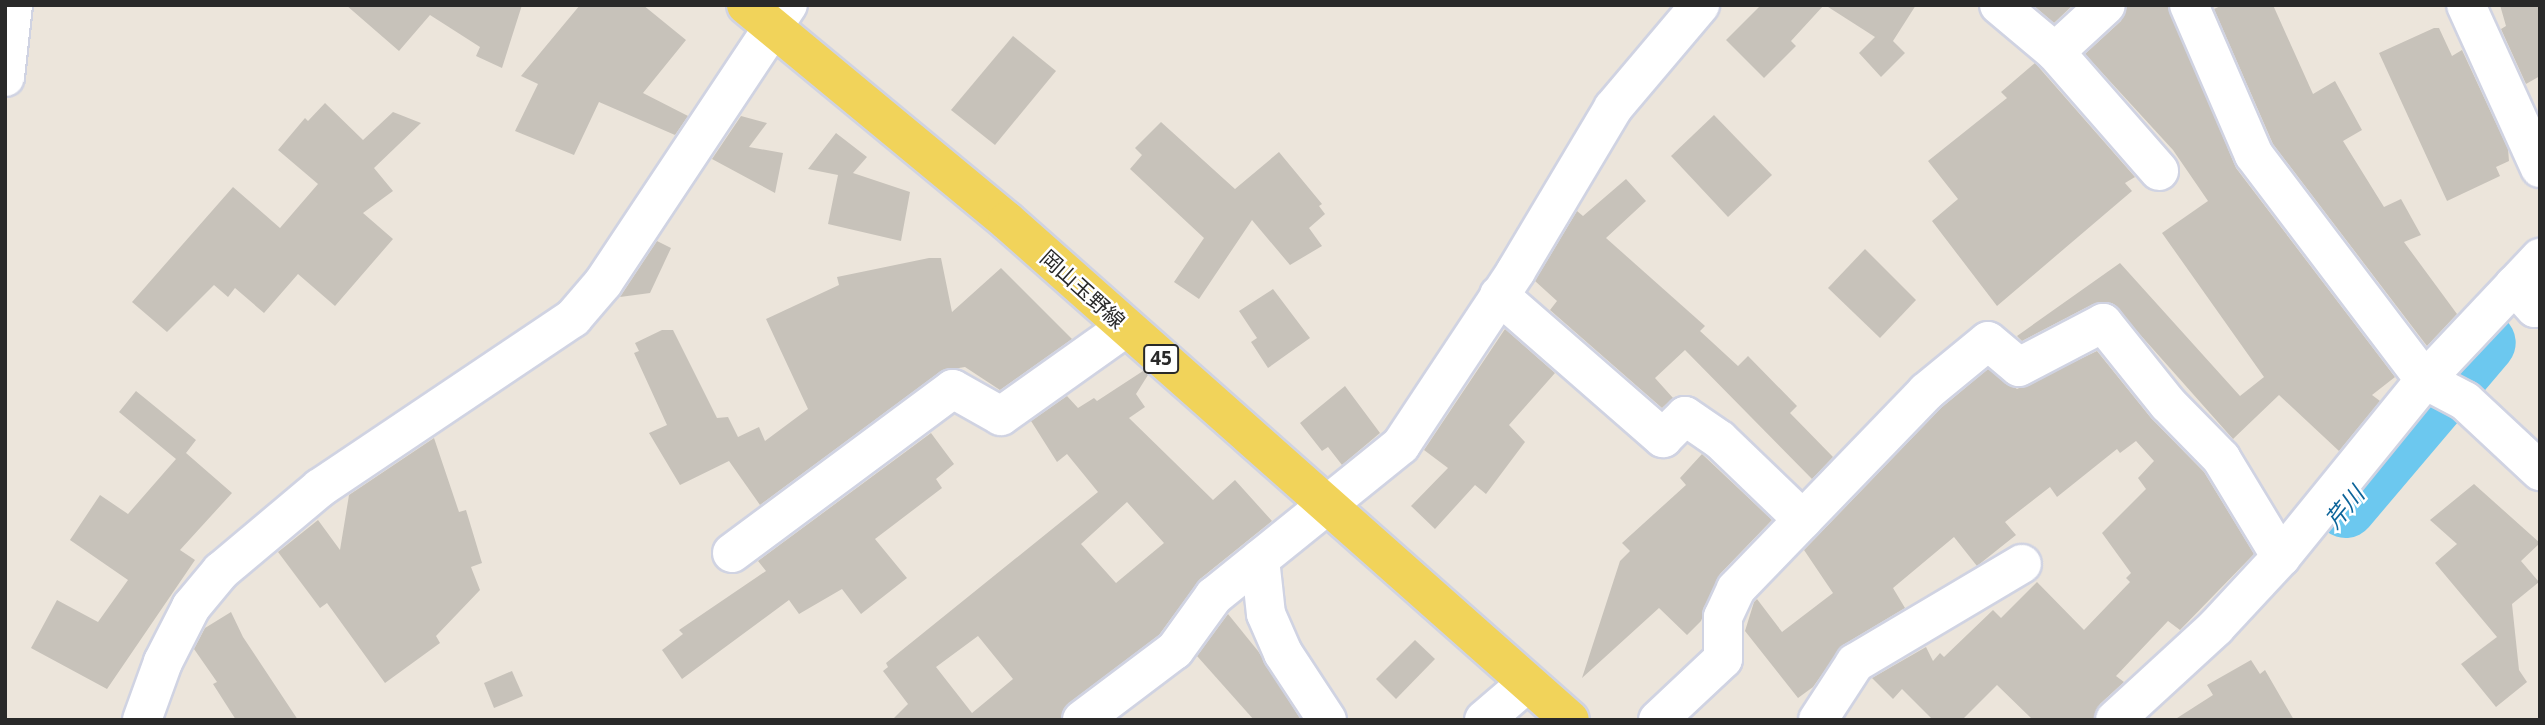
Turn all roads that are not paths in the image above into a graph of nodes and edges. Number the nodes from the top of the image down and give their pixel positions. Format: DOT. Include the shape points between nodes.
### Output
graph roads {
  1 [pos="13,5"];
  2 [pos="1700,5"];
  3 [pos="1999,5"];
  4 [pos="2106,5"];
  5 [pos="2189,5"];
  6 [pos="2466,5"];
  7 [pos="769,13"];
  8 [pos="2055,52"];
  9 [pos="5,77"];
  10 [pos="2540,168"];
  11 [pos="2159,171"];
  12 [pos="2540,258"];
  13 [pos="1499,295"];
  14 [pos="2529,300"];
  15 [pos="1125,328"];
  16 [pos="2425,380"];
  17 [pos="2540,471"];
  18 [pos="1325,507"];
  19 [pos="1803,520"];
  20 [pos="732,553"];
  21 [pos="2281,557"];
  22 [pos="1260,559"];
  23 [pos="2022,564"];
  24 [pos="1527,683"];
  25 [pos="142,720"];
  26 [pos="1082,720"];
  27 [pos="1327,720"];
  28 [pos="1484,720"];
  29 [pos="1570,720"];
  30 [pos="1658,720"];
  31 [pos="1818,720"];
  32 [pos="2115,720"];
  1 -- 9 [label="street"];
  2 -- 13 [label="street" via="1613,108"];
  3 -- 8 [label="street"];
  4 -- 8 [label="street"];
  5 -- 16 [label="street" via="2254,155"];
  6 -- 10 [label="street"];
  7 -- 15 [label="main road, 岡山玉野線 / 45"];
  7 -- 25 [label="street" via="603,284 573,318 320,488 221,571 191,607 163,662"];
  8 -- 11 [label="street"];
  12 -- 14 [label="street"];
  13 -- 18 [label="street" via="1401,445"];
  13 -- 19 [label="street" via="1663,438 1685,416 1720,440"];
  14 -- 16 [label="street"];
  15 -- 18 [label="main road, 岡山玉野線 / 45"];
  15 -- 20 [label="street" via="1001,416 953,389"];
  16 -- 17 [label="street" via="2465,401"];
  16 -- 21 [label="street"];
  18 -- 22 [label="street"];
  18 -- 24 [label="main road, 岡山玉野線 / 45"];
  19 -- 21 [label="street" via="1926,392 1988,341 2020,367 2103,323 2168,404 2221,458"];
  19 -- 30 [label="street" via="1736,589 1723,617 1723,659"];
  21 -- 32 [label="street" via="2216,627"];
  22 -- 26 [label="street" via="1214,596 1175,650"];
  22 -- 27 [label="street" via="1266,614 1283,653"];
  23 -- 31 [label="street" via="1855,663"];
  24 -- 28 [label="street"];
  24 -- 29 [label="main road, 岡山玉野線 / 45"];
}
